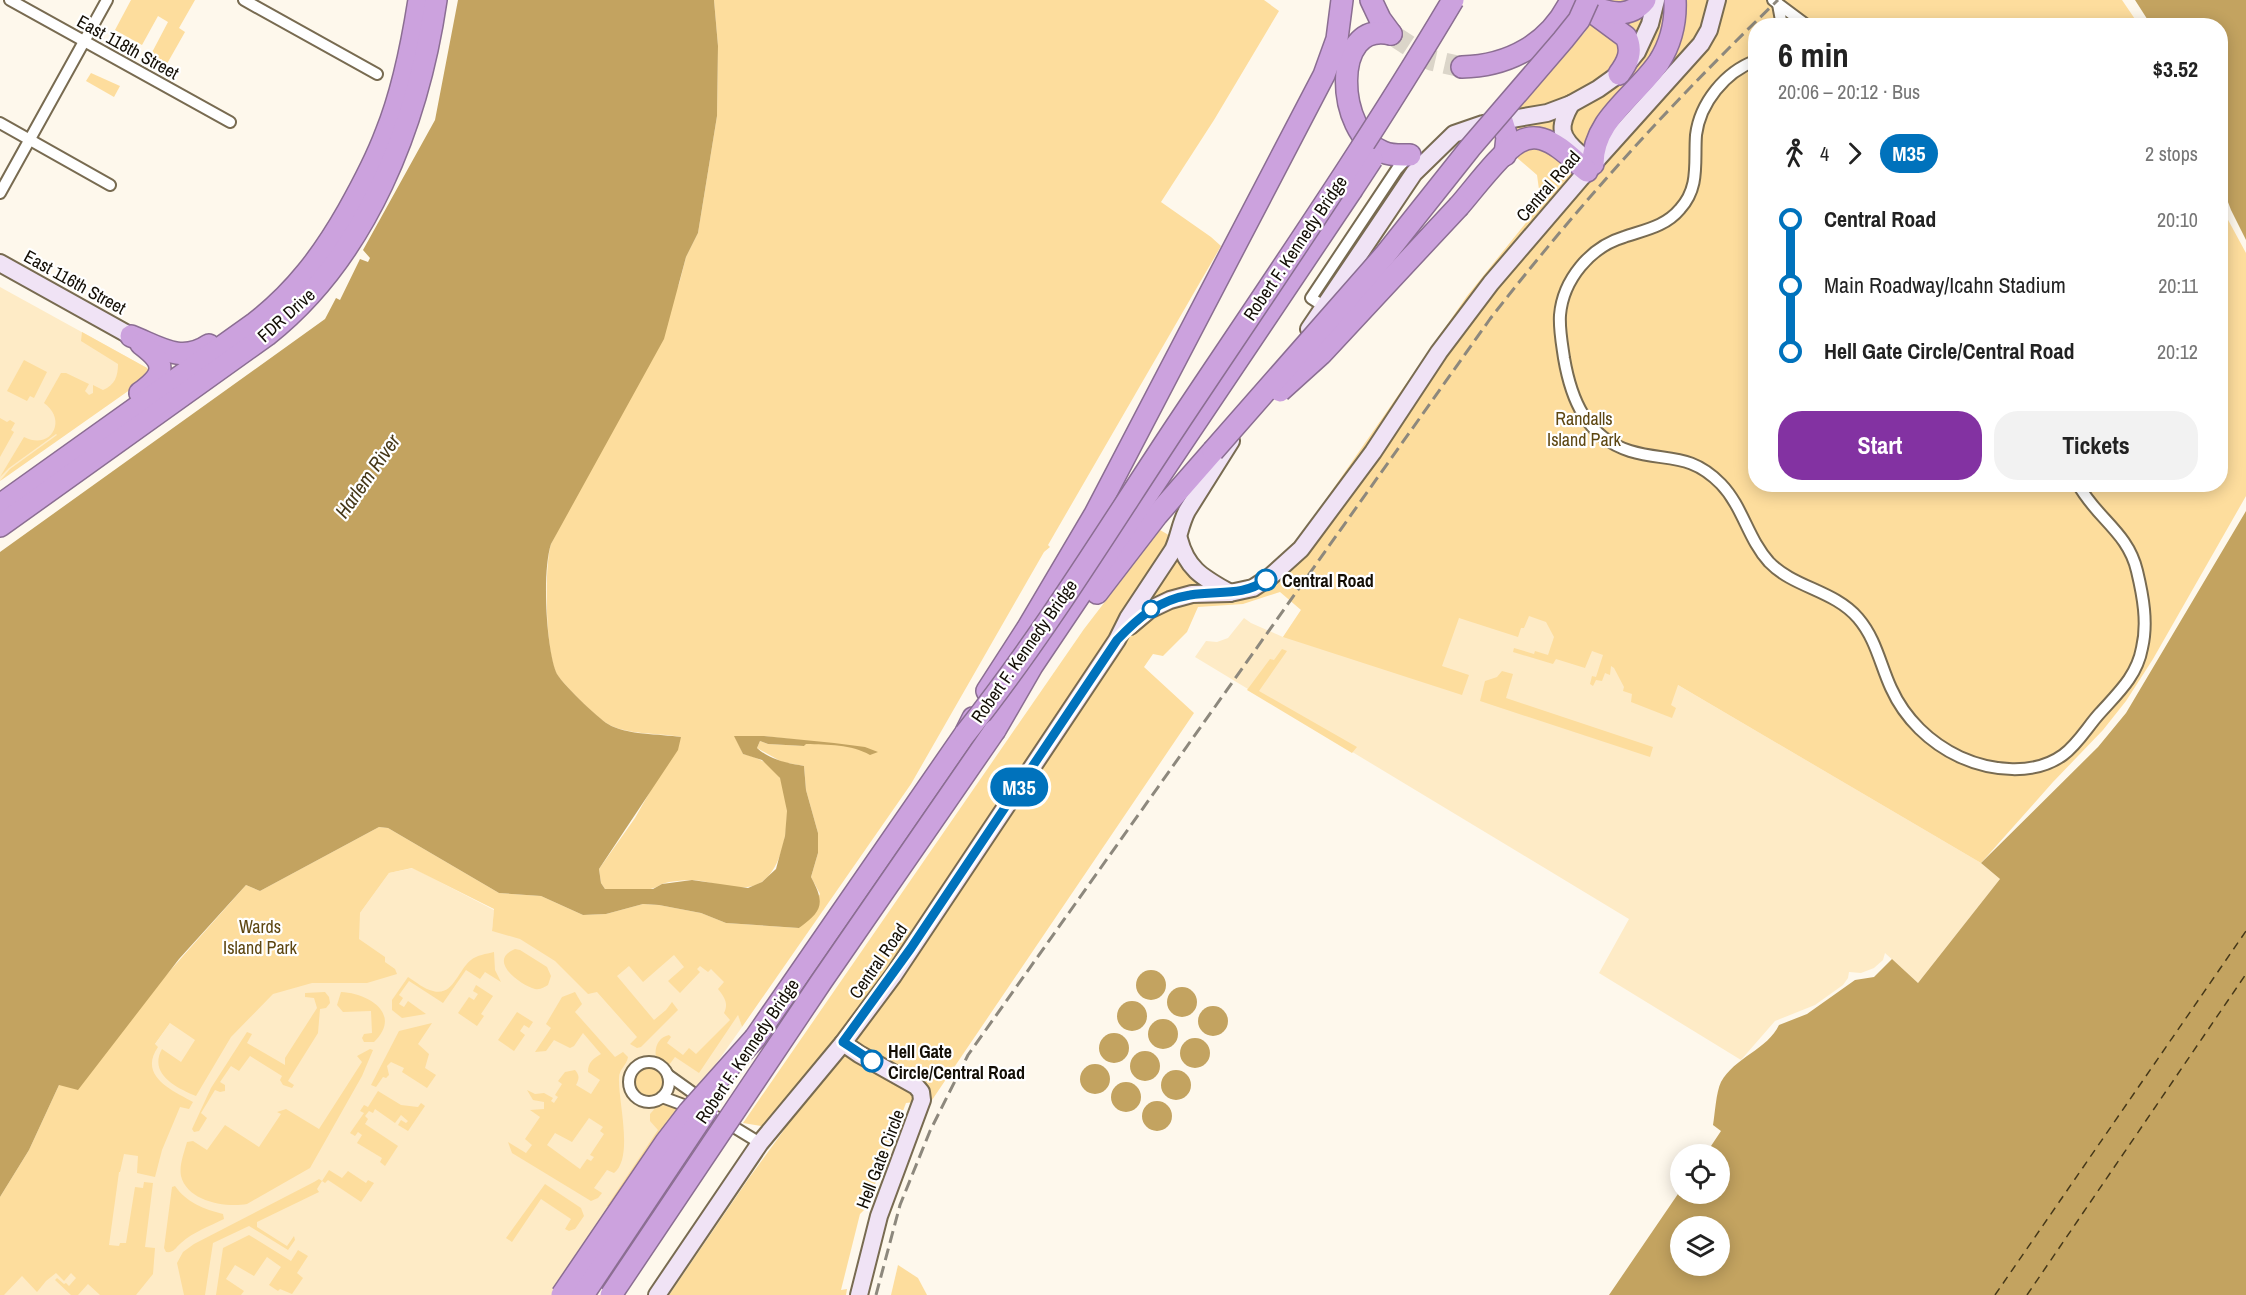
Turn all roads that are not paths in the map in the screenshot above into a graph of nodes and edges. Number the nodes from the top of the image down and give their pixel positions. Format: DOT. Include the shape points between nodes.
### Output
graph roads {
  1 [pos="10,0"];
  2 [pos="107,0"];
  3 [pos="244,0"];
  4 [pos="419,0"];
  5 [pos="436,0"];
  6 [pos="1342,0"];
  7 [pos="1371,0"];
  8 [pos="1453,0"];
  9 [pos="1470,0"];
  10 [pos="1571,0"];
  11 [pos="1587,0"];
  12 [pos="1645,0"];
  13 [pos="1656,0"];
  14 [pos="1675,0"];
  15 [pos="1717,0"];
  16 [pos="1775,2"];
  17 [pos="1780,18"];
  18 [pos="1797,18"];
  19 [pos="84,41"];
  20 [pos="1748,65"];
  21 [pos="1462,67"];
  22 [pos="377,74"];
  23 [pos="1619,74"];
  24 [pos="1571,104"];
  25 [pos="1502,121"];
  26 [pos="0,123"];
  27 [pos="230,123"];
  28 [pos="1454,134"];
  29 [pos="30,140"];
  30 [pos="1410,155"];
  31 [pos="1504,155"];
  32 [pos="1590,167"];
  33 [pos="110,185"];
  34 [pos="0,193"];
  35 [pos="0,263"];
  36 [pos="314,265"];
  37 [pos="1318,302"];
  38 [pos="131,336"];
  39 [pos="76,451"];
  40 [pos="1213,451"];
  41 [pos="2083,492"];
  42 [pos="0,505"];
  43 [pos="0,526"];
  44 [pos="1179,538"];
  45 [pos="1230,593"];
  46 [pos="1117,640"];
  47 [pos="994,730"];
  48 [pos="965,734"];
  49 [pos="756,1038"];
  50 [pos="843,1042"];
  51 [pos="668,1075"];
  52 [pos="662,1097"];
  53 [pos="719,1118"];
  54 [pos="760,1143"];
  55 [pos="562,1295"];
  56 [pos="583,1295"];
  57 [pos="612,1295"];
  58 [pos="657,1295"];
  59 [pos="859,1295"];
  1 -- 19 [label="street, East 118th Street"];
  2 -- 19 [label="street"];
  3 -- 22 [label="street"];
  4 -- 36 [label="highway, FDR Drive" via="410,52 386,133 358,191"];
  5 -- 43 [label="highway, FDR Drive" via="413,106 389,169 347,245 317,288 267,335"];
  6 -- 48 [label="highway, bridge" via="1337,39 1324,75 1095,514"];
  7 -- 30 [label="highway" via="1391,34 1380,32 1362,37 1353,51 1346,93 1361,135 1376,149"];
  8 -- 48 [label="highway, Robert F. Kennedy Bridge, bridge" via="1371,134 1086,563"];
  9 -- 47 [label="highway, Robert F. Kennedy Bridge, bridge" via="1351,191 1032,666"];
  10 -- 21 [label="highway" via="1553,28 1523,53 1496,64"];
  11 -- 40 [label="highway, bridge" via="1579,20 1385,255"];
  12 -- 23 [label="highway" via="1618,14 1576,0 1626,37 1630,53"];
  13 -- 23 [label="street, Central Road" via="1642,44"];
  14 -- 32 [label="highway" via="1673,29 1664,54 1597,137"];
  15 -- 32 [label="street, Central Road" via="1701,44"];
  16 -- 17 [label="street"];
  16 -- 18 [label="street"];
  19 -- 27 [label="street, East 118th Street"];
  19 -- 29 [label="street"];
  20 -- 41 [label="street" via="1719,86 1705,108 1697,131 1694,185 1679,212 1656,227 1598,249 1568,289 1560,316 1562,344 1571,393 1586,419 1604,437 1623,448 1681,460 1712,475 1734,499 1769,561 1794,580 1838,601 1862,623 1900,706 1920,729 1962,758 2002,768 2026,769 2062,755 2124,688 2142,648 2144,612 2133,557 2117,530 2095,510"];
  23 -- 24 [label="street, Central Road"];
  24 -- 25 [label="street, Central Road"];
  24 -- 32 [label="street" via="1563,122 1563,134"];
  25 -- 28 [label="street, Central Road"];
  25 -- 31 [label="highway" via="1507,137"];
  26 -- 29 [label="street"];
  28 -- 30 [label="street, Central Road"];
  28 -- 37 [label="street, Central Road" via="1414,173"];
  29 -- 33 [label="street"];
  29 -- 34 [label="street"];
  30 -- 37 [label="street, Central Road" via="1397,169"];
  31 -- 32 [label="highway" via="1523,140 1541,139"];
  31 -- 40 [label="highway, bridge" via="1321,354"];
  32 -- 45 [label="street, Central Road" via="1455,330 1373,452 1301,549 1261,583"];
  35 -- 38 [label="street, East 116th Street"];
  36 -- 38 [label="highway" via="193,354 179,354"];
  36 -- 39 [label="highway, FDR Drive" via="268,313"];
  37 -- 44 [label="street, Central Road" via="1187,512"];
  38 -- 39 [label="highway" via="158,358 159,373 146,388 103,420"];
  39 -- 42 [label="highway, FDR Drive"];
  40 -- 47 [label="highway" via="1137,540 1043,672"];
  44 -- 45 [label="street" via="1196,572"];
  44 -- 46 [label="street, Central Road"];
  45 -- 46 [label="street, Central Road" via="1192,594 1170,600 1142,615"];
  46 -- 50 [label="street, Central Road" via="911,948"];
  47 -- 57 [label="highway, Robert F. Kennedy Bridge, bridge"];
  48 -- 49 [label="highway, Robert F. Kennedy Bridge"];
  49 -- 55 [label="highway, bridge" via="666,1142"];
  49 -- 56 [label="highway, Robert F. Kennedy Bridge, bridge"];
  50 -- 54 [label="street, Central Road"];
  50 -- 59 [label="street, Hell Gate Circle" via="916,1086 922,1100 879,1216"];
  51 -- 52 [label="street" via="668,1089"];
  51 -- 52 [label="street" via="662,1066 649,1062 637,1066 630,1078 631,1091 640,1100 654,1102"];
  51 -- 53 [label="street" via="701,1097"];
  52 -- 53 [label="street"];
  53 -- 54 [label="street"];
  54 -- 58 [label="street, Central Road"];
}
